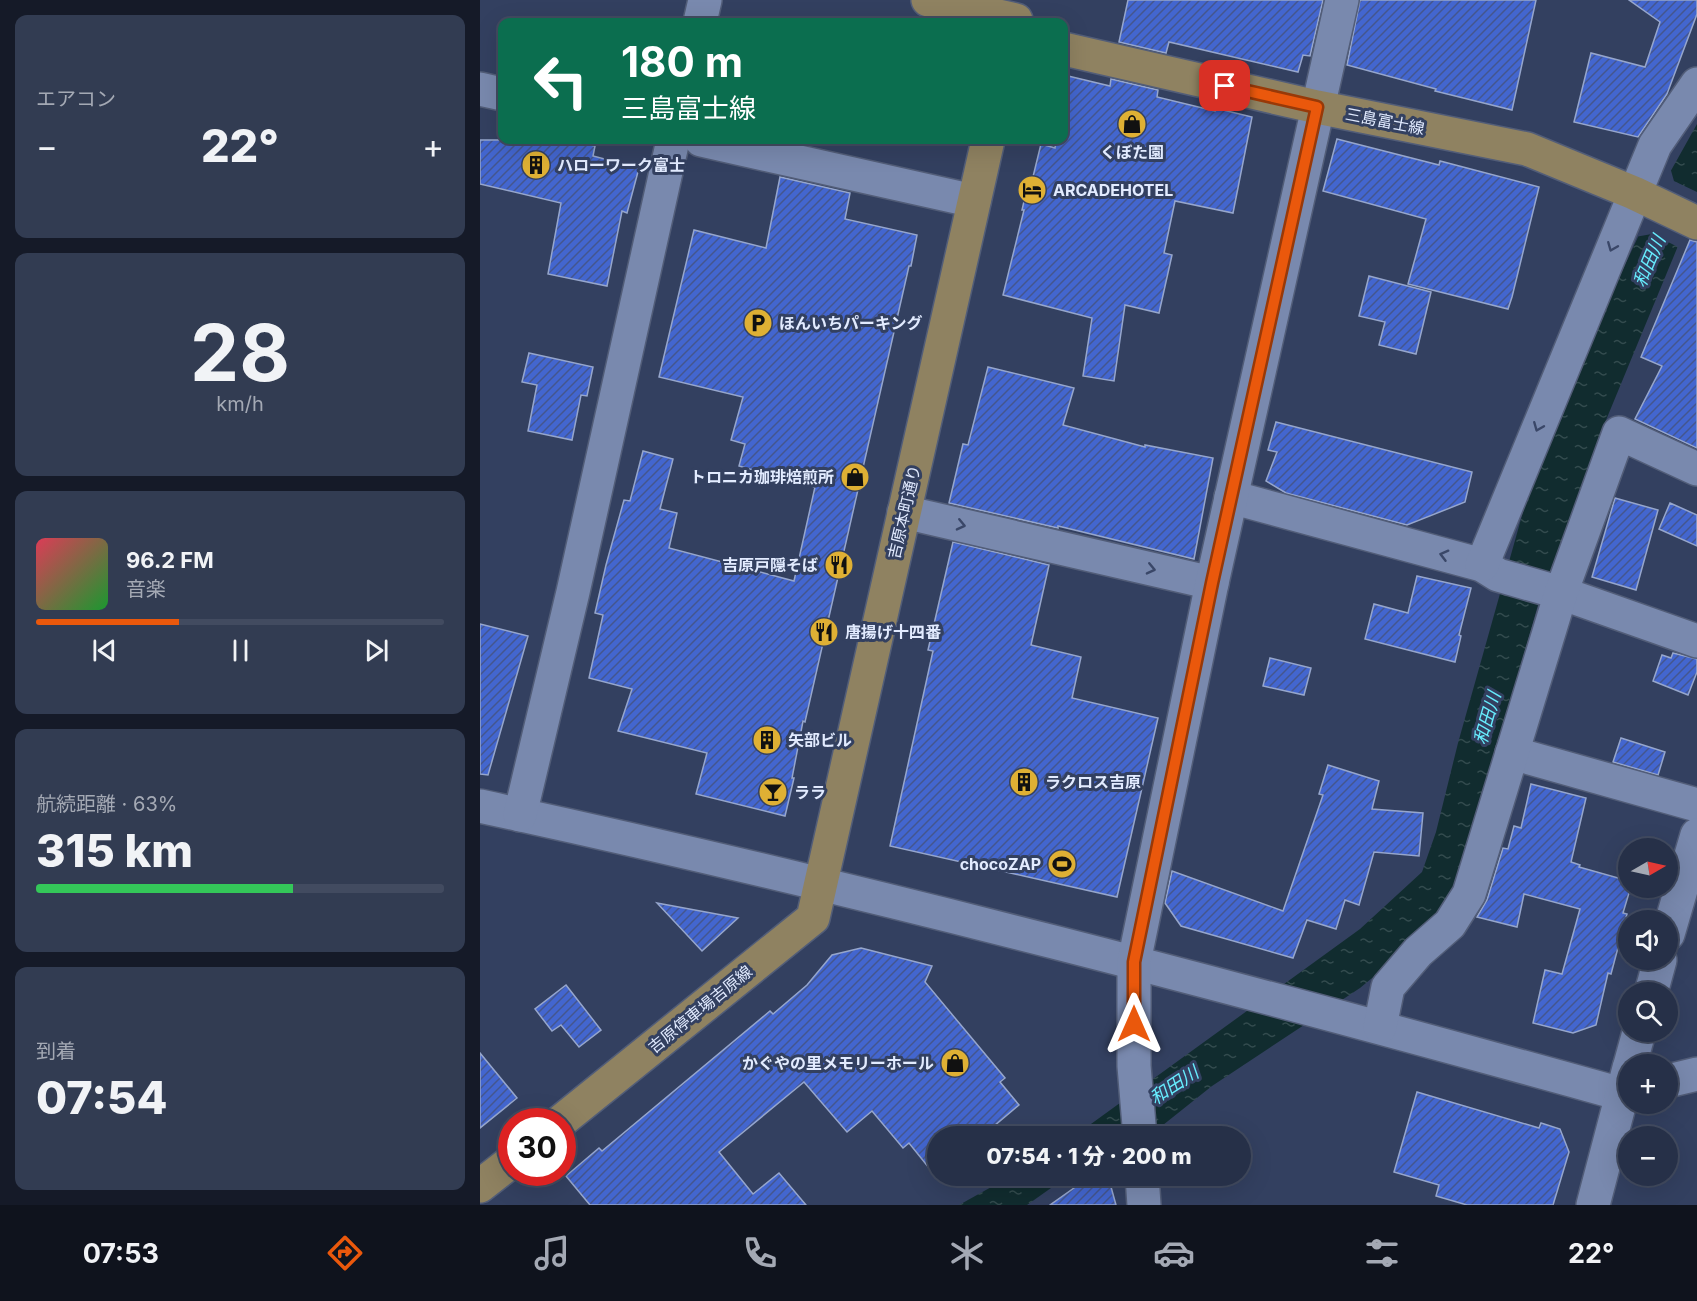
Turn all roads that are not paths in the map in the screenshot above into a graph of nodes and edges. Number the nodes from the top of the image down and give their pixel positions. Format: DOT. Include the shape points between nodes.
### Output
graph roads {
  1 [pos="705,0"];
  2 [pos="928,0"];
  3 [pos="1342,0"];
  4 [pos="1017,14"];
  5 [pos="701,18"];
  6 [pos="1068,50"];
  7 [pos="1697,84"];
  8 [pos="480,89"];
  9 [pos="498,93"];
  10 [pos="1317,107"];
  11 [pos="672,144"];
  12 [pos="719,144"];
  13 [pos="987,144"];
  14 [pos="1642,196"];
  15 [pos="974,201"];
  16 [pos="1696,223"];
  17 [pos="1697,470"];
  18 [pos="1231,497"];
  19 [pos="904,512"];
  20 [pos="1490,570"];
  21 [pos="1212,583"];
  22 [pos="1556,592"];
  23 [pos="1697,641"];
  24 [pos="1512,753"];
  25 [pos="1697,805"];
  26 [pos="480,806"];
  27 [pos="520,815"];
  28 [pos="1697,835"];
  29 [pos="822,884"];
  30 [pos="1675,910"];
  31 [pos="1134,962"];
  32 [pos="1380,1027"];
  33 [pos="1697,1074"];
  34 [pos="1618,1077"];
  35 [pos="1678,1079"];
  36 [pos="576,1109"];
  37 [pos="1618,1112"];
  38 [pos="1139,1126"];
  39 [pos="498,1172"];
  40 [pos="480,1186"];
  41 [pos="1143,1186"];
  42 [pos="1144,1205"];
  43 [pos="1593,1205"];
  1 -- 5 [label="street"];
  2 -- 4 [label="main road"];
  3 -- 10 [label="street"];
  6 -- 10 [label="main road, 三島富士線"];
  7 -- 14 [label="street" via="1655,145"];
  8 -- 9 [label="street"];
  10 -- 14 [label="main road, 三島富士線" via="1527,149"];
  10 -- 18 [label="street"];
  11 -- 27 [label="street"];
  12 -- 15 [label="street"];
  13 -- 15 [label="main road, 吉原本町通り"];
  14 -- 16 [label="main road, 三島富士線"];
  14 -- 20 [label="street, one-way"];
  15 -- 19 [label="main road, 吉原本町通り"];
  17 -- 22 [label="street" via="1619,433"];
  20 -- 18 [label="street, one-way"];
  18 -- 21 [label="street"];
  19 -- 21 [label="street, one-way"];
  19 -- 29 [label="main road, 吉原本町通り"];
  20 -- 22 [label="street"];
  21 -- 31 [label="street"];
  22 -- 23 [label="street"];
  22 -- 24 [label="street"];
  24 -- 25 [label="street"];
  24 -- 32 [label="street" via="1469,894 1450,924 1418,952 1388,987"];
  26 -- 27 [label="street"];
  27 -- 29 [label="street"];
  28 -- 30 [label="street"];
  29 -- 31 [label="street"];
  29 -- 36 [label="main road, 吉原停車場吉原線" via="813,918"];
  31 -- 32 [label="street"];
  31 -- 38 [label="street" via="1134,1066"];
  32 -- 34 [label="street"];
  33 -- 35 [label="street"];
  37 -- 43 [label="street"];
  39 -- 40 [label="main road"];
  41 -- 42 [label="street"];
}
